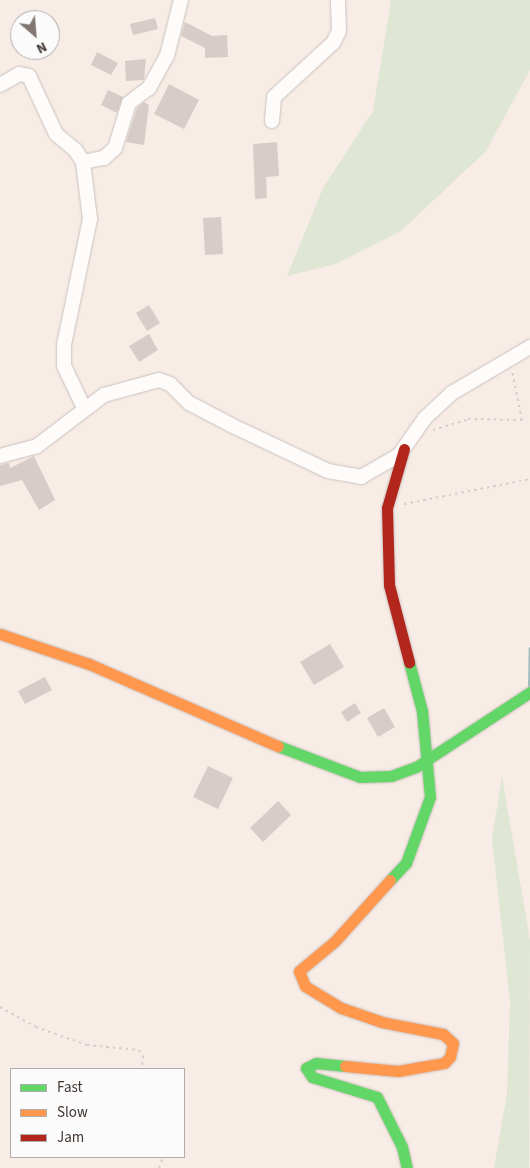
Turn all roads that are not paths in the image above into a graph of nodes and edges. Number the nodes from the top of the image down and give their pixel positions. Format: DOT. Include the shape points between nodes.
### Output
graph roads {
  1 [pos="181,0"];
  2 [pos="338,0"];
  3 [pos="0,86"];
  4 [pos="272,121"];
  5 [pos="82,162"];
  6 [pos="530,347"];
  7 [pos="84,408"];
  8 [pos="404,449"];
  9 [pos="0,456"];
  10 [pos="0,634"];
  11 [pos="530,692"];
  12 [pos="426,761"];
  13 [pos="407,1168"];
  1 -- 5 [label="street" via="167,56 154,82 129,103 115,148 104,158"];
  2 -- 4 [label="street" via="339,31 333,43 274,96"];
  3 -- 5 [label="street" via="19,74 29,76 56,134 76,151"];
  5 -- 7 [label="street" via="90,219 64,344 64,366"];
  6 -- 8 [label="street" via="452,393 425,418"];
  7 -- 8 [label="street" via="104,395 159,380 170,384 189,403 346,476 361,477 375,472"];
  7 -- 9 [label="street" via="37,446"];
  8 -- 12 [label="street" via="388,508 392,607 415,674"];
  10 -- 12 [label="street" via="89,664 346,774 382,777"];
  11 -- 12 [label="street"];
  12 -- 13 [label="street" via="431,781 430,797 406,864 335,940 299,972 305,986 341,1008 382,1022 443,1034 453,1043 450,1058 444,1063 398,1070 316,1063 306,1068 312,1076 377,1097 402,1147"];
}
